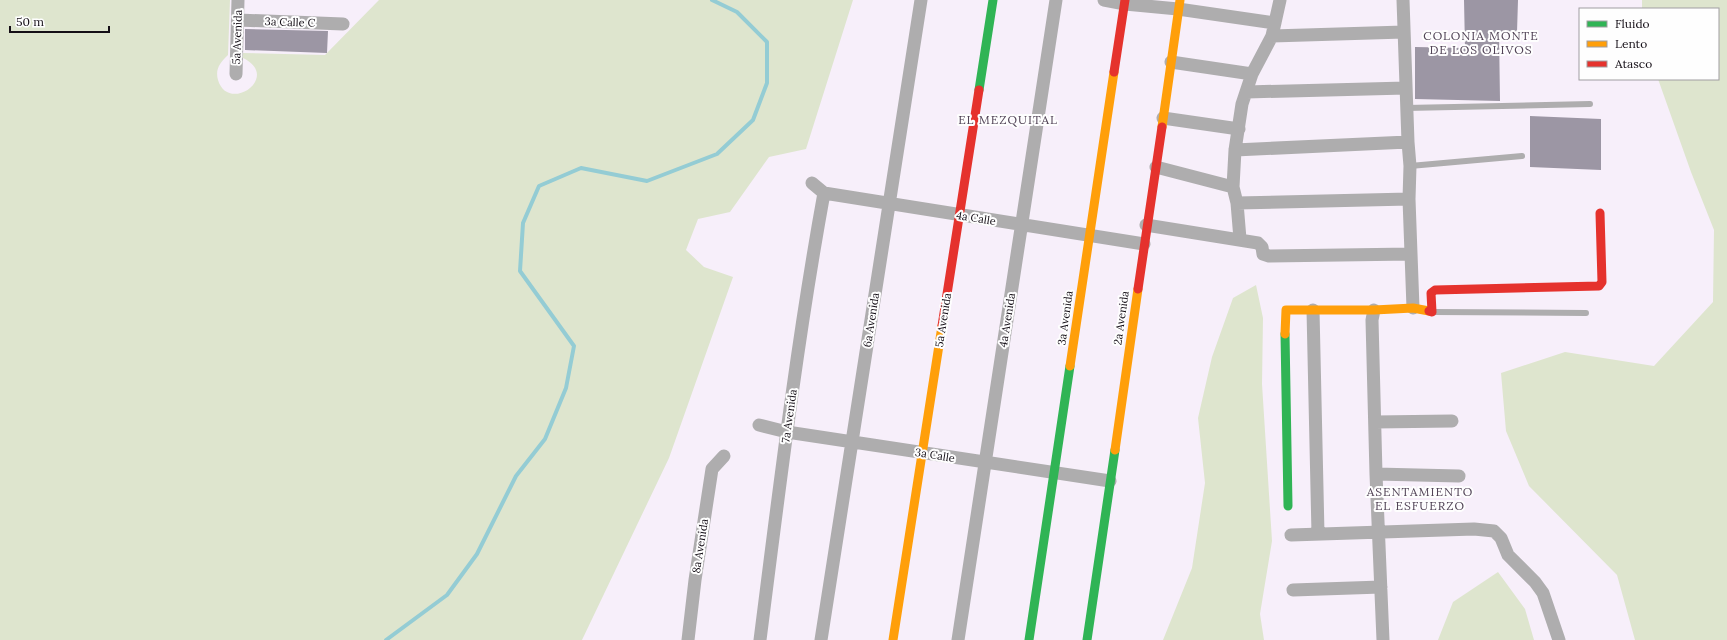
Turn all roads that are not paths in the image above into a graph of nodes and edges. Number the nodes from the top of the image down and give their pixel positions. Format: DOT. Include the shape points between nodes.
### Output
graph roads {
  1 [pos="238,0"];
  2 [pos="921,0"];
  3 [pos="993,0"];
  4 [pos="1056,0"];
  5 [pos="1104,0"];
  6 [pos="1280,0"];
  7 [pos="1403,0"];
  8 [pos="1125,2"];
  9 [pos="1179,5"];
  10 [pos="238,20"];
  11 [pos="1275,23"];
  12 [pos="343,24"];
  13 [pos="1404,32"];
  14 [pos="1272,36"];
  15 [pos="1171,62"];
  16 [pos="236,74"];
  17 [pos="1252,74"];
  18 [pos="1406,88"];
  19 [pos="1247,92"];
  20 [pos="1590,104"];
  21 [pos="1406,108"];
  22 [pos="1163,118"];
  23 [pos="1239,129"];
  24 [pos="1408,142"];
  25 [pos="1235,150"];
  26 [pos="1522,156"];
  27 [pos="1156,166"];
  28 [pos="1410,166"];
  29 [pos="812,183"];
  30 [pos="1233,187"];
  31 [pos="824,193"];
  32 [pos="1409,199"];
  33 [pos="1237,203"];
  34 [pos="889,204"];
  35 [pos="1600,213"];
  36 [pos="959,215"];
  37 [pos="1022,225"];
  38 [pos="1146,225"];
  39 [pos="1089,236"];
  40 [pos="1240,239"];
  41 [pos="1144,244"];
  42 [pos="1411,254"];
  43 [pos="1413,308"];
  44 [pos="1313,310"];
  45 [pos="1374,310"];
  46 [pos="1432,312"];
  47 [pos="1586,313"];
  48 [pos="1452,421"];
  49 [pos="1375,422"];
  50 [pos="759,425"];
  51 [pos="787,432"];
  52 [pos="852,442"];
  53 [pos="922,453"];
  54 [pos="724,456"];
  55 [pos="985,462"];
  56 [pos="1055,472"];
  57 [pos="1376,474"];
  58 [pos="1459,476"];
  59 [pos="1110,481"];
  60 [pos="1288,506"];
  61 [pos="1380,532"];
  62 [pos="1318,534"];
  63 [pos="1291,535"];
  64 [pos="1381,587"];
  65 [pos="1293,590"];
  66 [pos="688,640"];
  67 [pos="760,640"];
  68 [pos="821,640"];
  69 [pos="893,640"];
  70 [pos="958,640"];
  71 [pos="1029,640"];
  72 [pos="1087,640"];
  73 [pos="1383,640"];
  74 [pos="1558,640"];
  1 -- 10 [label="street, 5a Avenida"];
  2 -- 34 [label="street, 6a Avenida"];
  3 -- 36 [label="street, 5a Avenida"];
  4 -- 37 [label="street, 4a Avenida"];
  5 -- 8 [label="street"];
  6 -- 11 [label="street"];
  7 -- 13 [label="street"];
  8 -- 9 [label="street"];
  8 -- 39 [label="street, 3a Avenida"];
  9 -- 11 [label="street"];
  9 -- 15 [label="street, 2a Avenida"];
  10 -- 12 [label="street, 3a Calle C"];
  10 -- 16 [label="street, 5a Avenida"];
  11 -- 14 [label="street"];
  13 -- 14 [label="street"];
  13 -- 18 [label="street"];
  14 -- 17 [label="street"];
  15 -- 17 [label="street"];
  15 -- 22 [label="street, 2a Avenida"];
  17 -- 19 [label="street"];
  18 -- 19 [label="street"];
  18 -- 21 [label="street"];
  19 -- 23 [label="street" via="1242,104"];
  20 -- 21 [label="lane"];
  21 -- 24 [label="street"];
  22 -- 23 [label="street"];
  22 -- 27 [label="street, 2a Avenida"];
  23 -- 25 [label="street"];
  24 -- 25 [label="street"];
  24 -- 28 [label="street"];
  25 -- 30 [label="street"];
  26 -- 28 [label="lane"];
  27 -- 30 [label="street"];
  27 -- 38 [label="street, 2a Avenida"];
  28 -- 32 [label="street"];
  29 -- 31 [label="street"];
  30 -- 33 [label="street"];
  31 -- 34 [label="street, 4a Calle"];
  31 -- 51 [label="street, 7a Avenida"];
  32 -- 33 [label="street"];
  32 -- 42 [label="street"];
  33 -- 40 [label="street"];
  34 -- 36 [label="street, 4a Calle"];
  34 -- 52 [label="street, 6a Avenida"];
  35 -- 46 [label="street" via="1602,282 1599,286 1435,290 1431,293"];
  36 -- 37 [label="street, 4a Calle"];
  36 -- 53 [label="street, 5a Avenida"];
  37 -- 39 [label="street, 4a Calle"];
  37 -- 55 [label="street, 4a Avenida"];
  38 -- 40 [label="street"];
  38 -- 41 [label="street, 2a Avenida"];
  39 -- 41 [label="street, 4a Calle"];
  39 -- 56 [label="street, 3a Avenida"];
  40 -- 42 [label="street" via="1258,243 1263,254 1269,256"];
  41 -- 59 [label="street, 2a Avenida"];
  42 -- 43 [label="street"];
  43 -- 45 [label="street"];
  43 -- 46 [label="street"];
  44 -- 45 [label="street"];
  44 -- 60 [label="street" via="1285,311"];
  44 -- 62 [label="street"];
  45 -- 49 [label="street" via="1372,320"];
  46 -- 47 [label="lane"];
  48 -- 49 [label="street"];
  49 -- 57 [label="street"];
  50 -- 51 [label="street, 3a Calle"];
  51 -- 52 [label="street, 3a Calle"];
  51 -- 67 [label="street, 7a Avenida"];
  52 -- 53 [label="street, 3a Calle"];
  52 -- 68 [label="street, 6a Avenida"];
  53 -- 55 [label="street, 3a Calle"];
  53 -- 69 [label="street, 5a Avenida"];
  54 -- 66 [label="street, 8a Avenida" via="712,469"];
  55 -- 56 [label="street, 3a Calle"];
  55 -- 70 [label="street, 4a Avenida"];
  56 -- 59 [label="street, 3a Calle"];
  56 -- 71 [label="street, 3a Avenida"];
  57 -- 58 [label="street"];
  57 -- 61 [label="street"];
  59 -- 72 [label="street, 2a Avenida"];
  61 -- 62 [label="street"];
  61 -- 64 [label="street"];
  61 -- 74 [label="street" via="1474,529 1494,531 1501,538 1508,555 1543,593"];
  62 -- 63 [label="street"];
  64 -- 65 [label="street"];
  64 -- 73 [label="street"];
}
